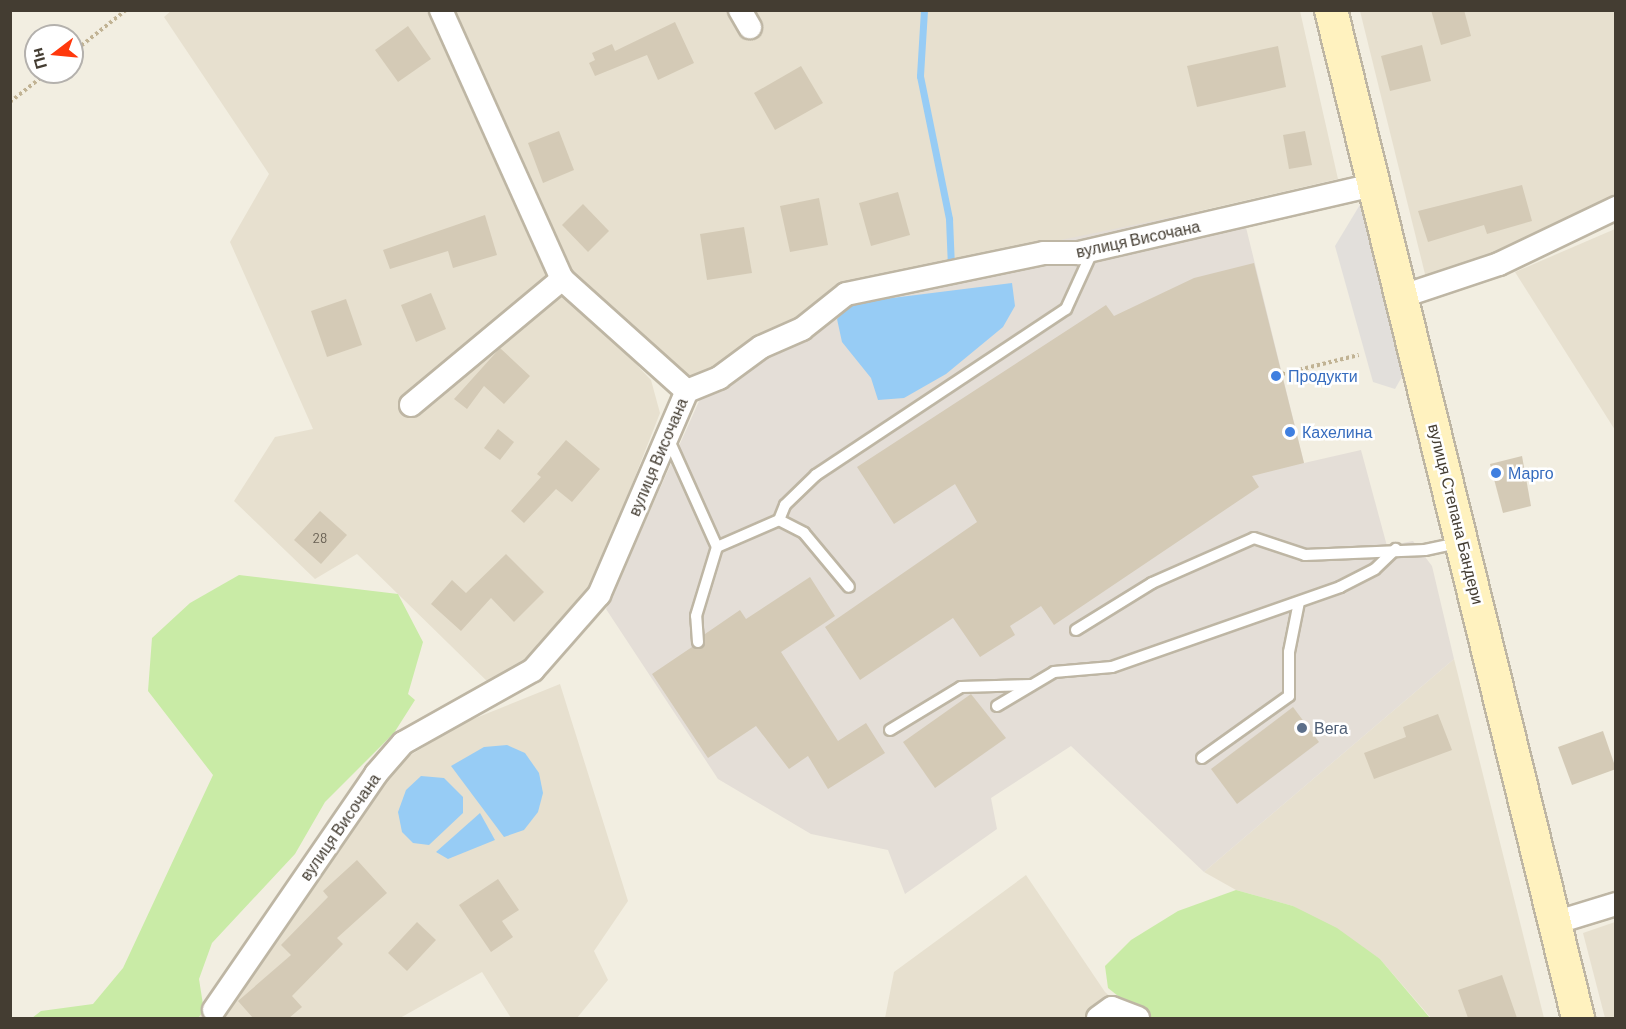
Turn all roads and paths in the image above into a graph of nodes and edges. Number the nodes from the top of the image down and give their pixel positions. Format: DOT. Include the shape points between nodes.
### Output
graph roads {
  1 [pos="126,10"];
  2 [pos="441,10"];
  3 [pos="1331,10"];
  4 [pos="84,43"];
  5 [pos="33,84"];
  6 [pos="10,102"];
  7 [pos="1373,184"];
  8 [pos="1616,208"];
  9 [pos="1093,250"];
  10 [pos="562,279"];
  11 [pos="1400,297"];
  12 [pos="1359,355"];
  13 [pos="1282,374"];
  14 [pos="687,392"];
  15 [pos="411,405"];
  16 [pos="667,436"];
  17 [pos="779,520"];
  18 [pos="1464,542"];
  19 [pos="717,547"];
  20 [pos="1396,549"];
  21 [pos="849,586"];
  22 [pos="1299,602"];
  23 [pos="1076,630"];
  24 [pos="698,642"];
  25 [pos="1033,685"];
  26 [pos="997,706"];
  27 [pos="890,730"];
  28 [pos="1202,758"];
  29 [pos="1616,904"];
  30 [pos="1554,923"];
  31 [pos="214,1010"];
  32 [pos="1105,1013"];
  33 [pos="1137,1018"];
  34 [pos="1578,1018"];
  1 -- 4 [label="path"];
  2 -- 10 [label="street"];
  3 -- 7 [label="main road, вулиця Степана Бандери"];
  5 -- 6 [label="path"];
  7 -- 9 [label="street, вулиця Височана"];
  7 -- 11 [label="main road, вулиця Степана Бандери"];
  8 -- 11 [label="street" via="1499,264"];
  9 -- 14 [label="street, вулиця Височана" via="1044,253 846,294 802,329 760,347 719,378"];
  9 -- 17 [label="lane" via="1066,309 816,475 784,505"];
  10 -- 14 [label="street"];
  10 -- 15 [label="street"];
  11 -- 18 [label="main road, вулиця Степана Бандери"];
  12 -- 13 [label="path"];
  14 -- 16 [label="street, вулиця Височана"];
  16 -- 19 [label="lane"];
  16 -- 31 [label="street, вулиця Височана" via="599,595 533,670 403,743 376,774"];
  17 -- 19 [label="lane"];
  17 -- 21 [label="lane" via="804,532"];
  18 -- 20 [label="lane"];
  18 -- 30 [label="main road, вулиця Степана Бандери"];
  19 -- 24 [label="lane" via="696,616"];
  20 -- 22 [label="lane" via="1374,569"];
  20 -- 23 [label="lane" via="1305,555 1254,538 1152,583"];
  22 -- 25 [label="lane" via="1112,666 1054,672"];
  22 -- 28 [label="lane" via="1289,652 1288,696"];
  25 -- 26 [label="lane"];
  25 -- 27 [label="lane" via="961,687"];
  29 -- 30 [label="street"];
  30 -- 34 [label="main road, вулиця Степана Бандери"];
  32 -- 33 [label="street"];
}
